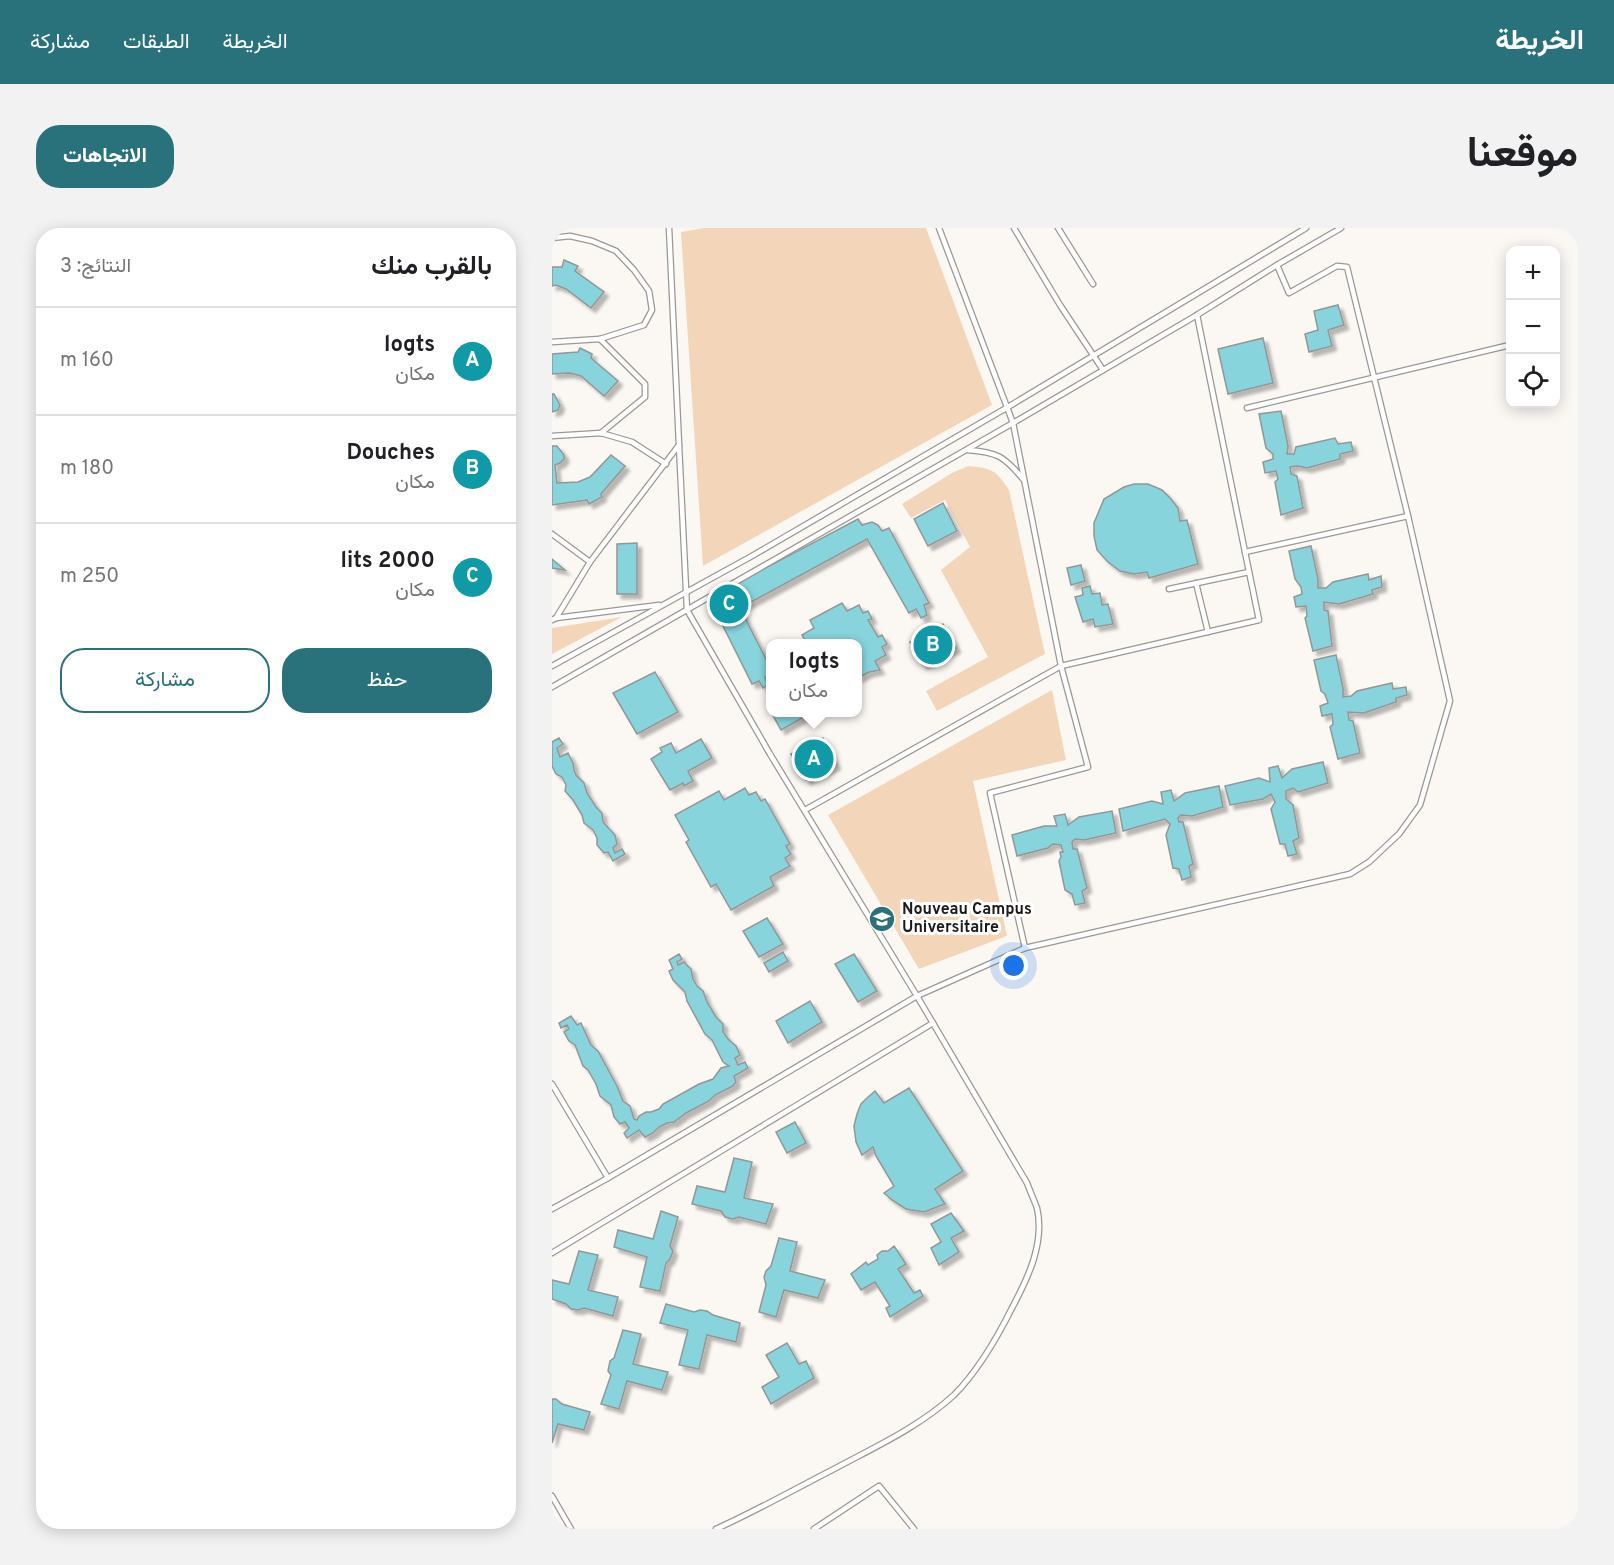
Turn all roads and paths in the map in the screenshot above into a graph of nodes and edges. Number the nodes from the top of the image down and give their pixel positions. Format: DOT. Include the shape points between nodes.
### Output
graph roads {
  1 [pos="669,228"];
  2 [pos="939,228"];
  3 [pos="1014,228"];
  4 [pos="1058,228"];
  5 [pos="1306,228"];
  6 [pos="1341,228"];
  7 [pos="552,238"];
  8 [pos="1277,265"];
  9 [pos="1093,284"];
  10 [pos="1197,315"];
  11 [pos="600,339"];
  12 [pos="552,342"];
  13 [pos="1506,346"];
  14 [pos="1094,355"];
  15 [pos="1104,370"];
  16 [pos="1374,378"];
  17 [pos="1008,407"];
  18 [pos="1247,408"];
  19 [pos="1013,423"];
  20 [pos="601,433"];
  21 [pos="552,436"];
  22 [pos="679,445"];
  23 [pos="967,450"];
  24 [pos="666,464"];
  25 [pos="1024,481"];
  26 [pos="1408,516"];
  27 [pos="552,534"];
  28 [pos="1245,552"];
  29 [pos="590,562"];
  30 [pos="1249,572"];
  31 [pos="1196,583"];
  32 [pos="1170,589"];
  33 [pos="686,591"];
  34 [pos="662,605"];
  35 [pos="687,610"];
  36 [pos="554,619"];
  37 [pos="1208,632"];
  38 [pos="552,666"];
  39 [pos="1061,666"];
  40 [pos="552,687"];
  41 [pos="805,810"];
  42 [pos="1025,948"];
  43 [pos="917,996"];
  44 [pos="933,1023"];
  45 [pos="552,1084"];
  46 [pos="608,1178"];
  47 [pos="552,1209"];
  48 [pos="552,1253"];
  49 [pos="552,1496"];
  50 [pos="572,1529"];
  51 [pos="716,1529"];
  52 [pos="813,1529"];
  53 [pos="914,1529"];
  1 -- 22 [label="lane"];
  2 -- 17 [label="lane"];
  3 -- 14 [label="lane"];
  4 -- 9 [label="lane"];
  5 -- 14 [label="lane"];
  6 -- 8 [label="lane"];
  7 -- 11 [label="lane" via="570,236 616,251 649,291 652,310 644,325"];
  8 -- 10 [label="lane"];
  8 -- 16 [label="lane" via="1289,293 1337,266 1347,267"];
  10 -- 15 [label="lane"];
  10 -- 28 [label="lane"];
  11 -- 12 [label="lane"];
  11 -- 20 [label="lane" via="645,384 645,397"];
  13 -- 16 [label="lane"];
  14 -- 15 [label="lane"];
  14 -- 17 [label="lane"];
  15 -- 19 [label="lane"];
  16 -- 18 [label="lane"];
  16 -- 26 [label="lane"];
  17 -- 19 [label="lane"];
  17 -- 33 [label="lane"];
  19 -- 23 [label="lane"];
  19 -- 25 [label="lane"];
  20 -- 21 [label="lane"];
  20 -- 24 [label="lane" via="632,442"];
  22 -- 24 [label="lane"];
  22 -- 33 [label="lane"];
  23 -- 25 [label="lane" via="999,455"];
  23 -- 35 [label="lane"];
  24 -- 29 [label="lane"];
  25 -- 39 [label="lane"];
  26 -- 28 [label="lane"];
  26 -- 42 [label="lane" via="1450,701 1420,805 1399,834 1350,874"];
  27 -- 29 [label="lane"];
  28 -- 30 [label="lane"];
  29 -- 36 [label="lane"];
  30 -- 31 [label="lane"];
  30 -- 37 [label="lane" via="1259,620"];
  31 -- 32 [label="lane"];
  31 -- 37 [label="lane"];
  33 -- 34 [label="lane"];
  33 -- 35 [label="lane"];
  34 -- 36 [label="lane"];
  34 -- 38 [label="lane"];
  35 -- 40 [label="lane"];
  35 -- 41 [label="lane"];
  37 -- 39 [label="lane"];
  39 -- 41 [label="lane"];
  39 -- 42 [label="lane" via="1088,767 990,793"];
  41 -- 43 [label="lane"];
  42 -- 43 [label="lane"];
  43 -- 44 [label="lane"];
  43 -- 46 [label="lane"];
  44 -- 48 [label="lane"];
  44 -- 51 [label="lane" via="1027,1183 1039,1229 1038,1246 1025,1284 972,1373 932,1414 896,1437"];
  45 -- 46 [label="lane"];
  46 -- 47 [label="lane"];
  49 -- 50 [label="lane"];
  52 -- 53 [label="lane" via="879,1486"];
}
